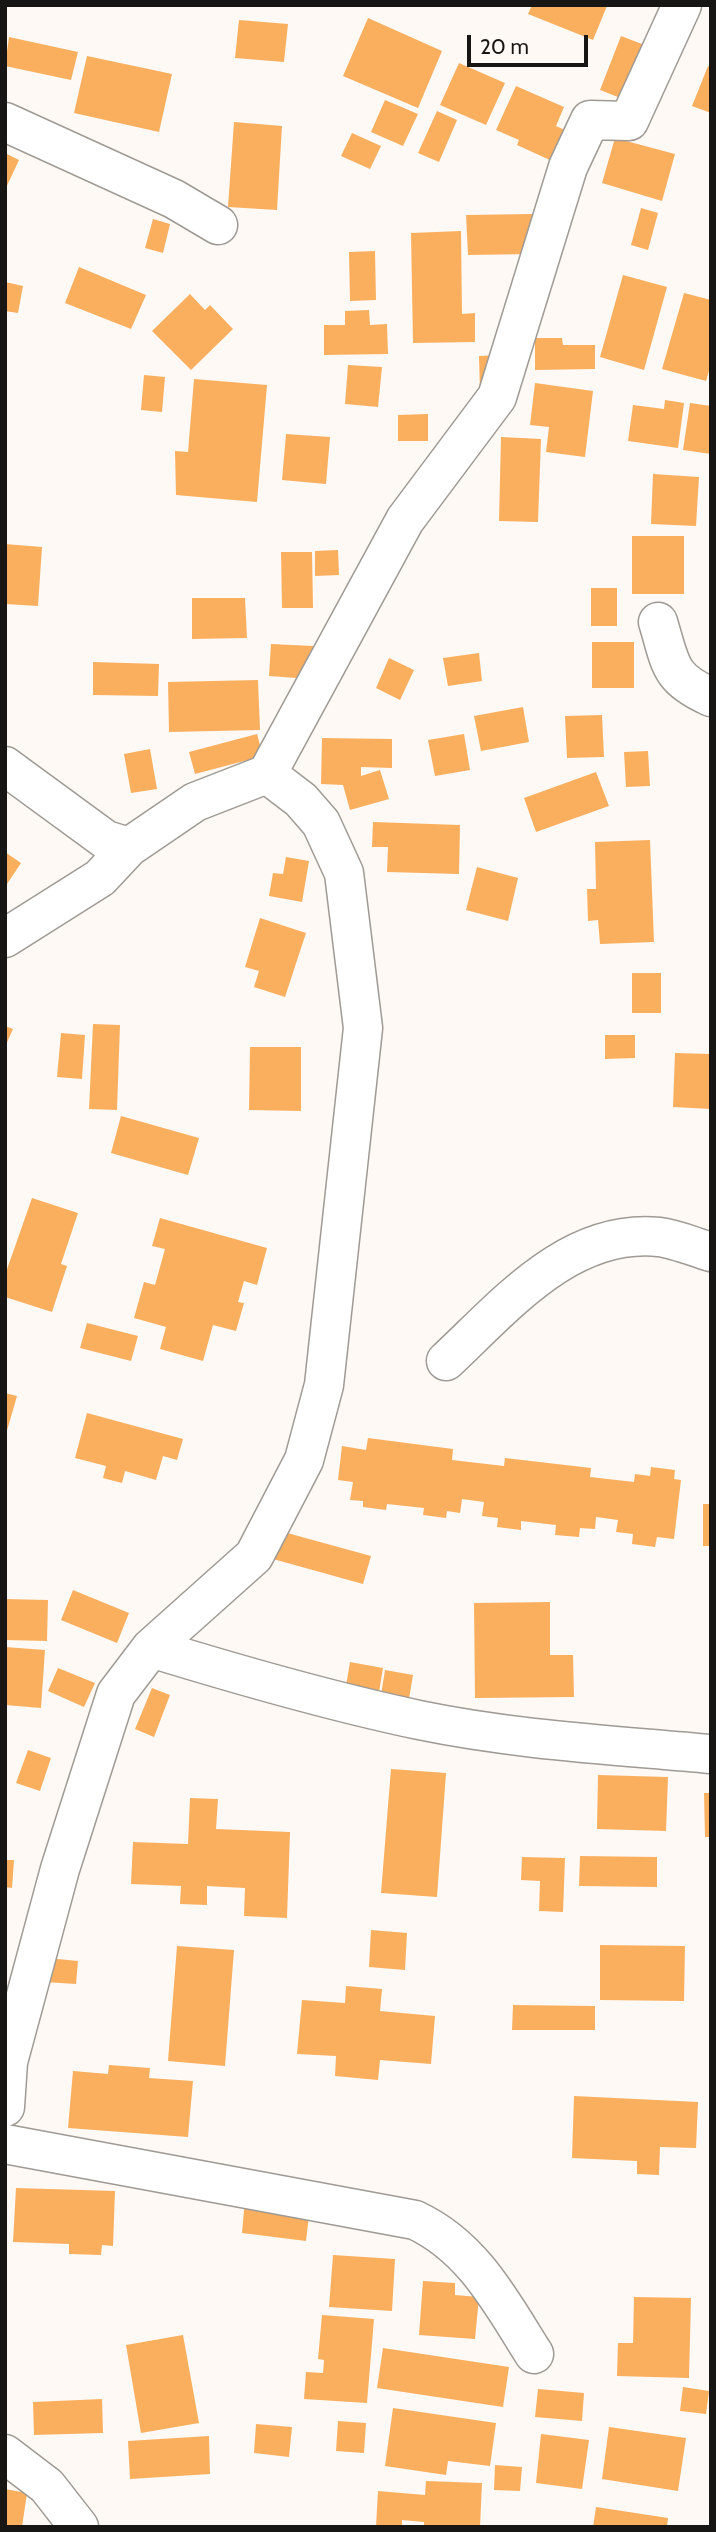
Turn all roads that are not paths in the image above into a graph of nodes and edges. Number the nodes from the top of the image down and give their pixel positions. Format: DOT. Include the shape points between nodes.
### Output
graph roads {
  1 [pos="682,5"];
  2 [pos="5,122"];
  3 [pos="218,225"];
  4 [pos="658,622"];
  5 [pos="711,697"];
  6 [pos="5,766"];
  7 [pos="267,774"];
  8 [pos="129,846"];
  9 [pos="5,937"];
  10 [pos="711,1252"];
  11 [pos="446,1361"];
  12 [pos="151,1648"];
  13 [pos="711,1754"];
  14 [pos="5,2107"];
  15 [pos="5,2144"];
  16 [pos="534,2354"];
  17 [pos="5,2454"];
  18 [pos="79,2527"];
  1 -- 7 [label="street" via="629,121 590,120 568,166 497,397 405,520"];
  2 -- 3 [label="street" via="174,199"];
  4 -- 5 [label="street" via="674,672 686,686"];
  6 -- 8 [label="street" via="106,840"];
  7 -- 8 [label="street" via="195,802"];
  7 -- 12 [label="street" via="321,823 344,873 363,1028 324,1385 304,1460 254,1556"];
  8 -- 9 [label="street" via="100,878"];
  10 -- 11 [label="street" via="659,1237 602,1241 560,1261 519,1292"];
  12 -- 13 [label="street" via="259,1681 420,1720 505,1734"];
  12 -- 14 [label="street" via="116,1694 60,1869 8,2062"];
  15 -- 16 [label="street" via="415,2220 460,2249 490,2285"];
  17 -- 18 [label="street" via="47,2486"];
}
